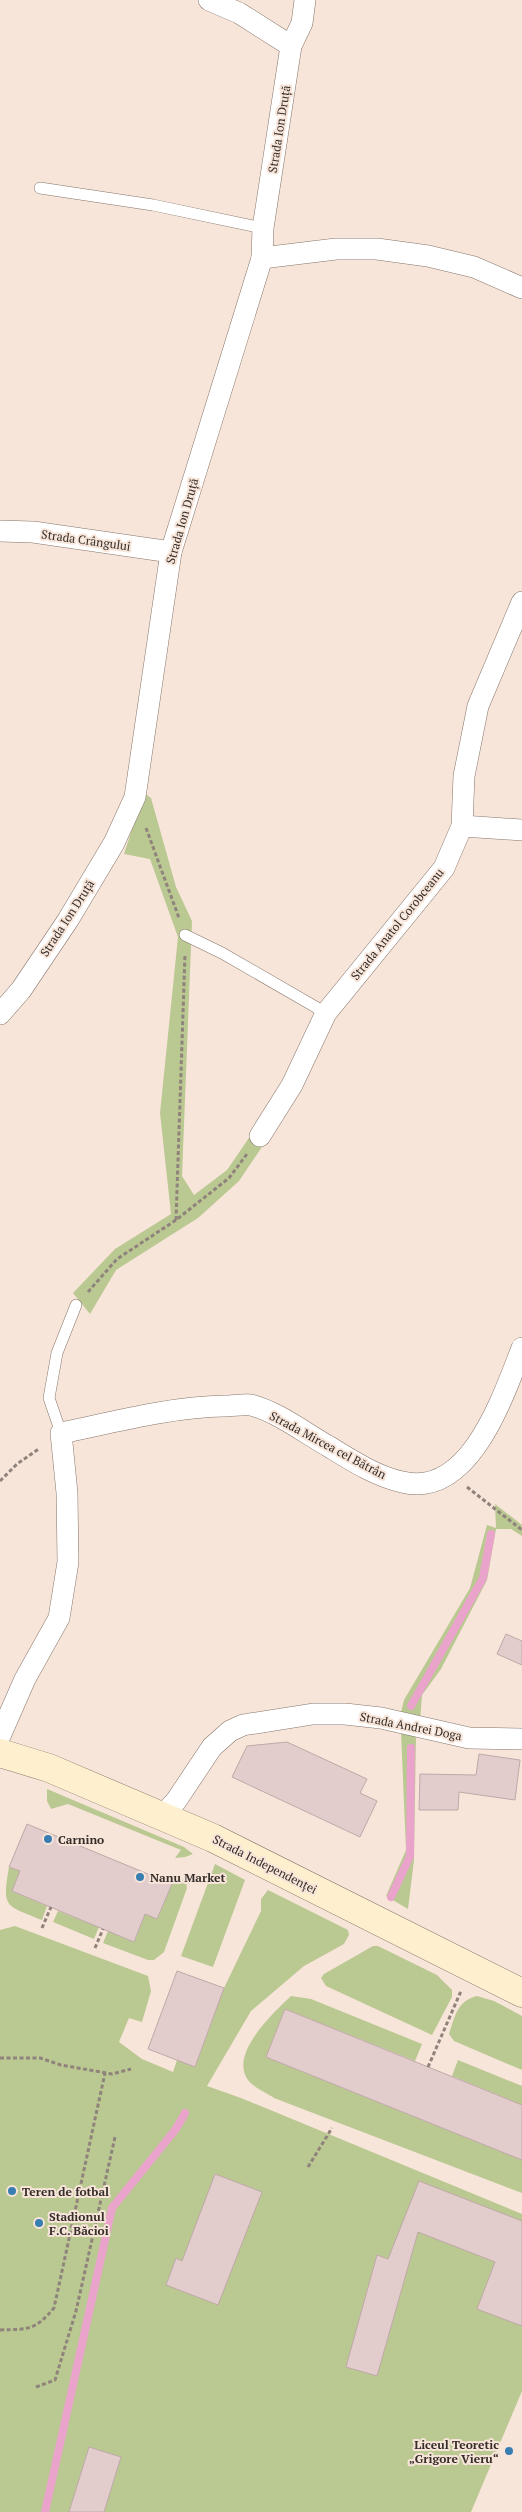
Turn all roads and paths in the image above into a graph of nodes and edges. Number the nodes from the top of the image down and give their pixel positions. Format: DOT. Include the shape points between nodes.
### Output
graph roads {
  1 [pos="209,0"];
  2 [pos="305,0"];
  3 [pos="292,46"];
  4 [pos="40,188"];
  5 [pos="263,228"];
  6 [pos="262,258"];
  7 [pos="522,288"];
  8 [pos="0,531"];
  9 [pos="172,552"];
  10 [pos="522,602"];
  11 [pos="135,797"];
  12 [pos="462,826"];
  13 [pos="522,830"];
  14 [pos="185,935"];
  15 [pos="326,1013"];
  16 [pos="0,1014"];
  17 [pos="260,1136"];
  18 [pos="176,1220"];
  19 [pos="76,1305"];
  20 [pos="522,1348"];
  21 [pos="61,1434"];
  22 [pos="450,1475"];
  23 [pos="0,1480"];
  24 [pos="522,1530"];
  25 [pos="0,1736"];
  26 [pos="522,1739"];
  27 [pos="0,1753"];
  28 [pos="163,1815"];
  29 [pos="50,1907"];
  30 [pos="42,1928"];
  31 [pos="103,1929"];
  32 [pos="95,1948"];
  33 [pos="472,1968"];
  34 [pos="522,1993"];
  35 [pos="0,2058"];
  36 [pos="428,2067"];
  37 [pos="131,2069"];
  38 [pos="105,2073"];
  39 [pos="332,2128"];
  40 [pos="115,2137"];
  41 [pos="308,2167"];
  42 [pos="0,2330"];
  43 [pos="36,2387"];
  1 -- 3 [label="street" via="238,13"];
  2 -- 3 [label="street, Strada Ion Druță" via="302,23"];
  3 -- 5 [label="street, Strada Ion Druță"];
  4 -- 5 [label="lane" via="153,205"];
  5 -- 6 [label="street, Strada Ion Druță"];
  6 -- 7 [label="street" via="336,248 377,249 474,267"];
  6 -- 9 [label="street, Strada Ion Druță"];
  8 -- 9 [label="street, Strada Crângului" via="33,532"];
  9 -- 11 [label="street, Strada Ion Druță"];
  10 -- 12 [label="street, Strada Anatol Corobceanu" via="478,706 464,776"];
  11 -- 14 [label="path"];
  11 -- 16 [label="street, Strada Ion Druță" via="114,843 68,920 21,990"];
  12 -- 13 [label="street"];
  12 -- 15 [label="street, Strada Anatol Corobceanu" via="444,868"];
  14 -- 15 [label="lane"];
  14 -- 18 [label="path"];
  15 -- 17 [label="street, Strada Anatol Corobceanu" via="292,1085"];
  17 -- 18 [label="path" via="229,1178"];
  18 -- 19 [label="path" via="117,1259"];
  19 -- 21 [label="lane" via="57,1353 49,1398"];
  20 -- 22 [label="street, Strada Mircea cel Bătrân" via="496,1412 470,1454"];
  21 -- 22 [label="street, Strada Mircea cel Bătrân" via="201,1406 251,1405 285,1420 376,1473 404,1483 434,1482"];
  21 -- 23 [label="path" via="17,1464"];
  21 -- 25 [label="street" via="67,1493 68,1562 59,1618 25,1679"];
  22 -- 24 [label="path"];
  26 -- 28 [label="street, Strada Andrei Doga" via="469,1738 381,1718 345,1714 313,1714 243,1724 212,1747"];
  27 -- 28 [label="main road, Strada Independenței" via="49,1768"];
  28 -- 33 [label="main road, Strada Independenței"];
  29 -- 30 [label="path"];
  31 -- 32 [label="path"];
  33 -- 34 [label="main road, Strada Independenței"];
  33 -- 36 [label="path"];
  35 -- 38 [label="path" via="40,2058"];
  37 -- 38 [label="path"];
  38 -- 42 [label="path" via="54,2308 29,2329"];
  39 -- 41 [label="path"];
  40 -- 43 [label="path" via="76,2311 55,2380"];
}
